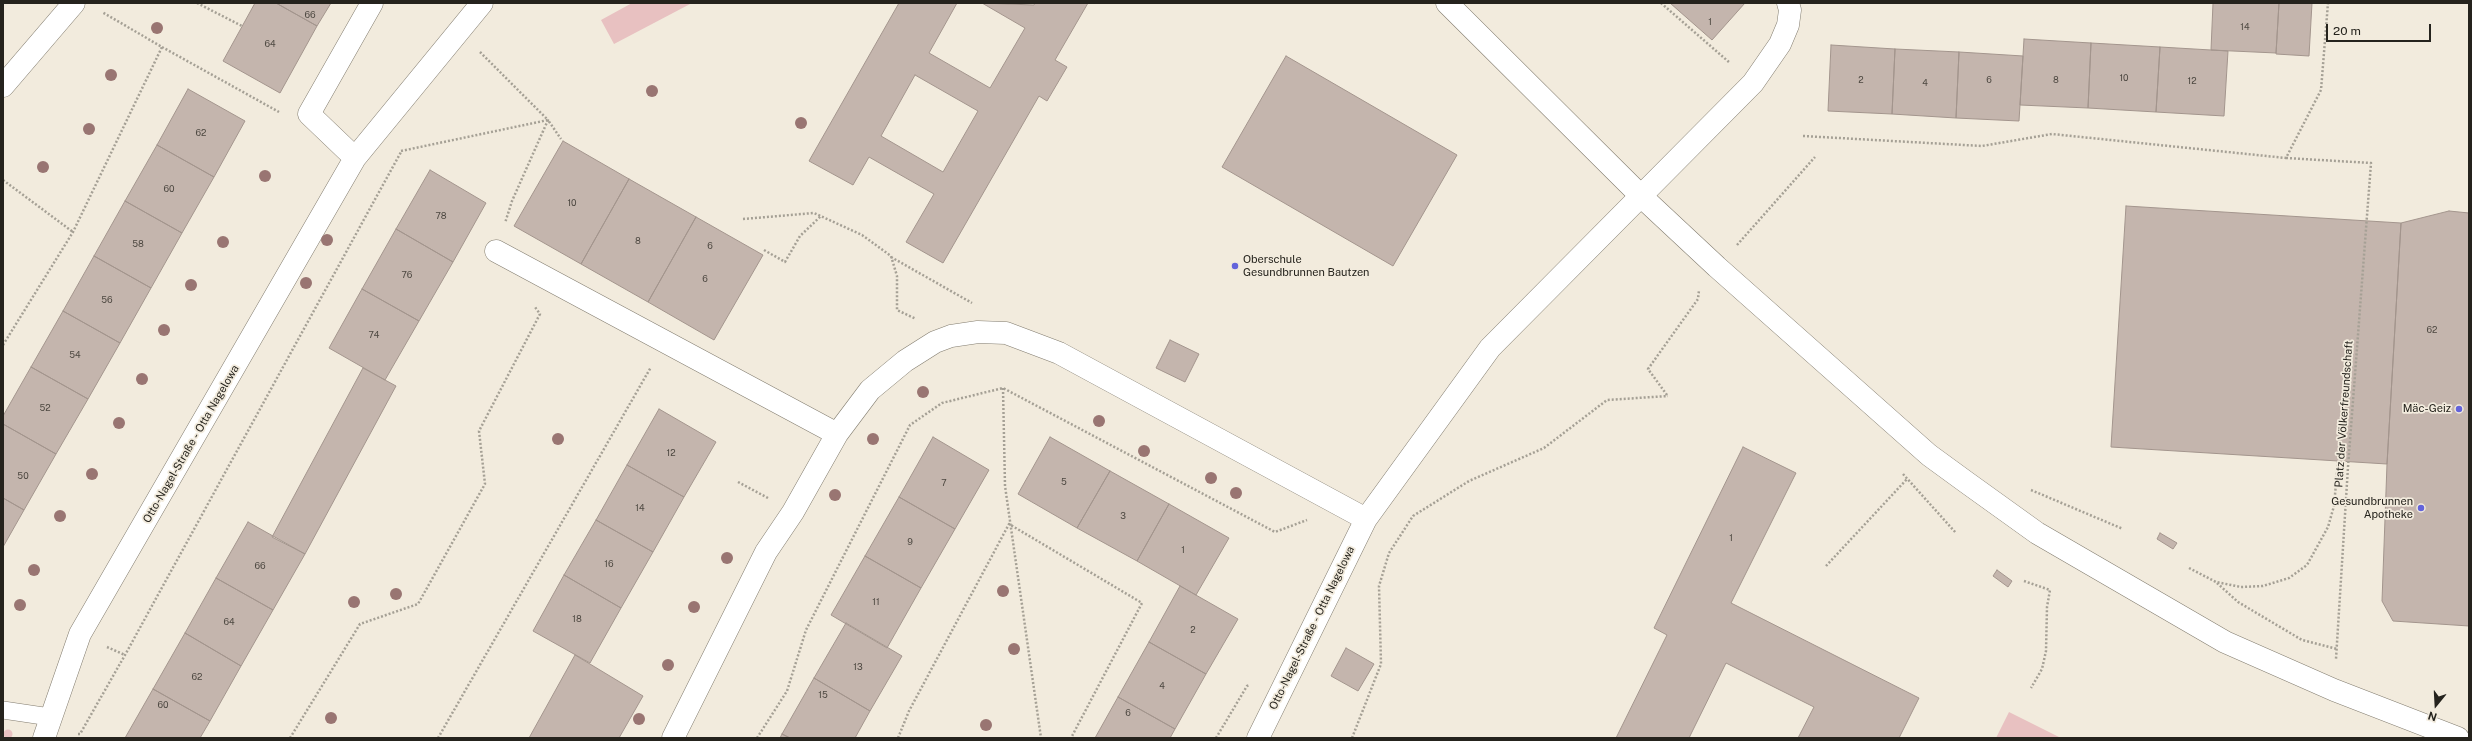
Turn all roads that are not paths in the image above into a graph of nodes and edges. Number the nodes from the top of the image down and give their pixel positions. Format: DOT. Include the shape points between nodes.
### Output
graph roads {
  1 [pos="74,3"];
  2 [pos="372,3"];
  3 [pos="482,3"];
  4 [pos="1447,3"];
  5 [pos="1788,3"];
  6 [pos="3,86"];
  7 [pos="355,158"];
  8 [pos="1642,197"];
  9 [pos="496,252"];
  10 [pos="837,434"];
  11 [pos="1366,519"];
  12 [pos="3,710"];
  13 [pos="50,717"];
  14 [pos="44,738"];
  15 [pos="672,738"];
  16 [pos="1258,738"];
  17 [pos="2458,738"];
  1 -- 6 [label="street"];
  2 -- 7 [label="street" via="309,114"];
  3 -- 7 [label="street, Otto-Nagel-Straße - Otta Nagelowa"];
  4 -- 8 [label="street"];
  5 -- 8 [label="street, Otto-Nagel-Straße - Otta Nagelowa" via="1788,25 1780,44 1753,83"];
  7 -- 13 [label="street, Otto-Nagel-Straße - Otta Nagelowa" via="80,634"];
  8 -- 11 [label="street, Otto-Nagel-Straße - Otta Nagelowa" via="1490,348"];
  8 -- 17 [label="street" via="1929,455 2037,533 2225,642 2334,690"];
  9 -- 10 [label="street"];
  10 -- 11 [label="street" via="856,405 876,384 924,348 950,336 978,332 1006,333 1058,354"];
  10 -- 15 [label="street" via="793,512 766,552"];
  11 -- 16 [label="street, Otto-Nagel-Straße - Otta Nagelowa"];
  12 -- 13 [label="lane"];
  13 -- 14 [label="street, Otto-Nagel-Straße - Otta Nagelowa"];
}
